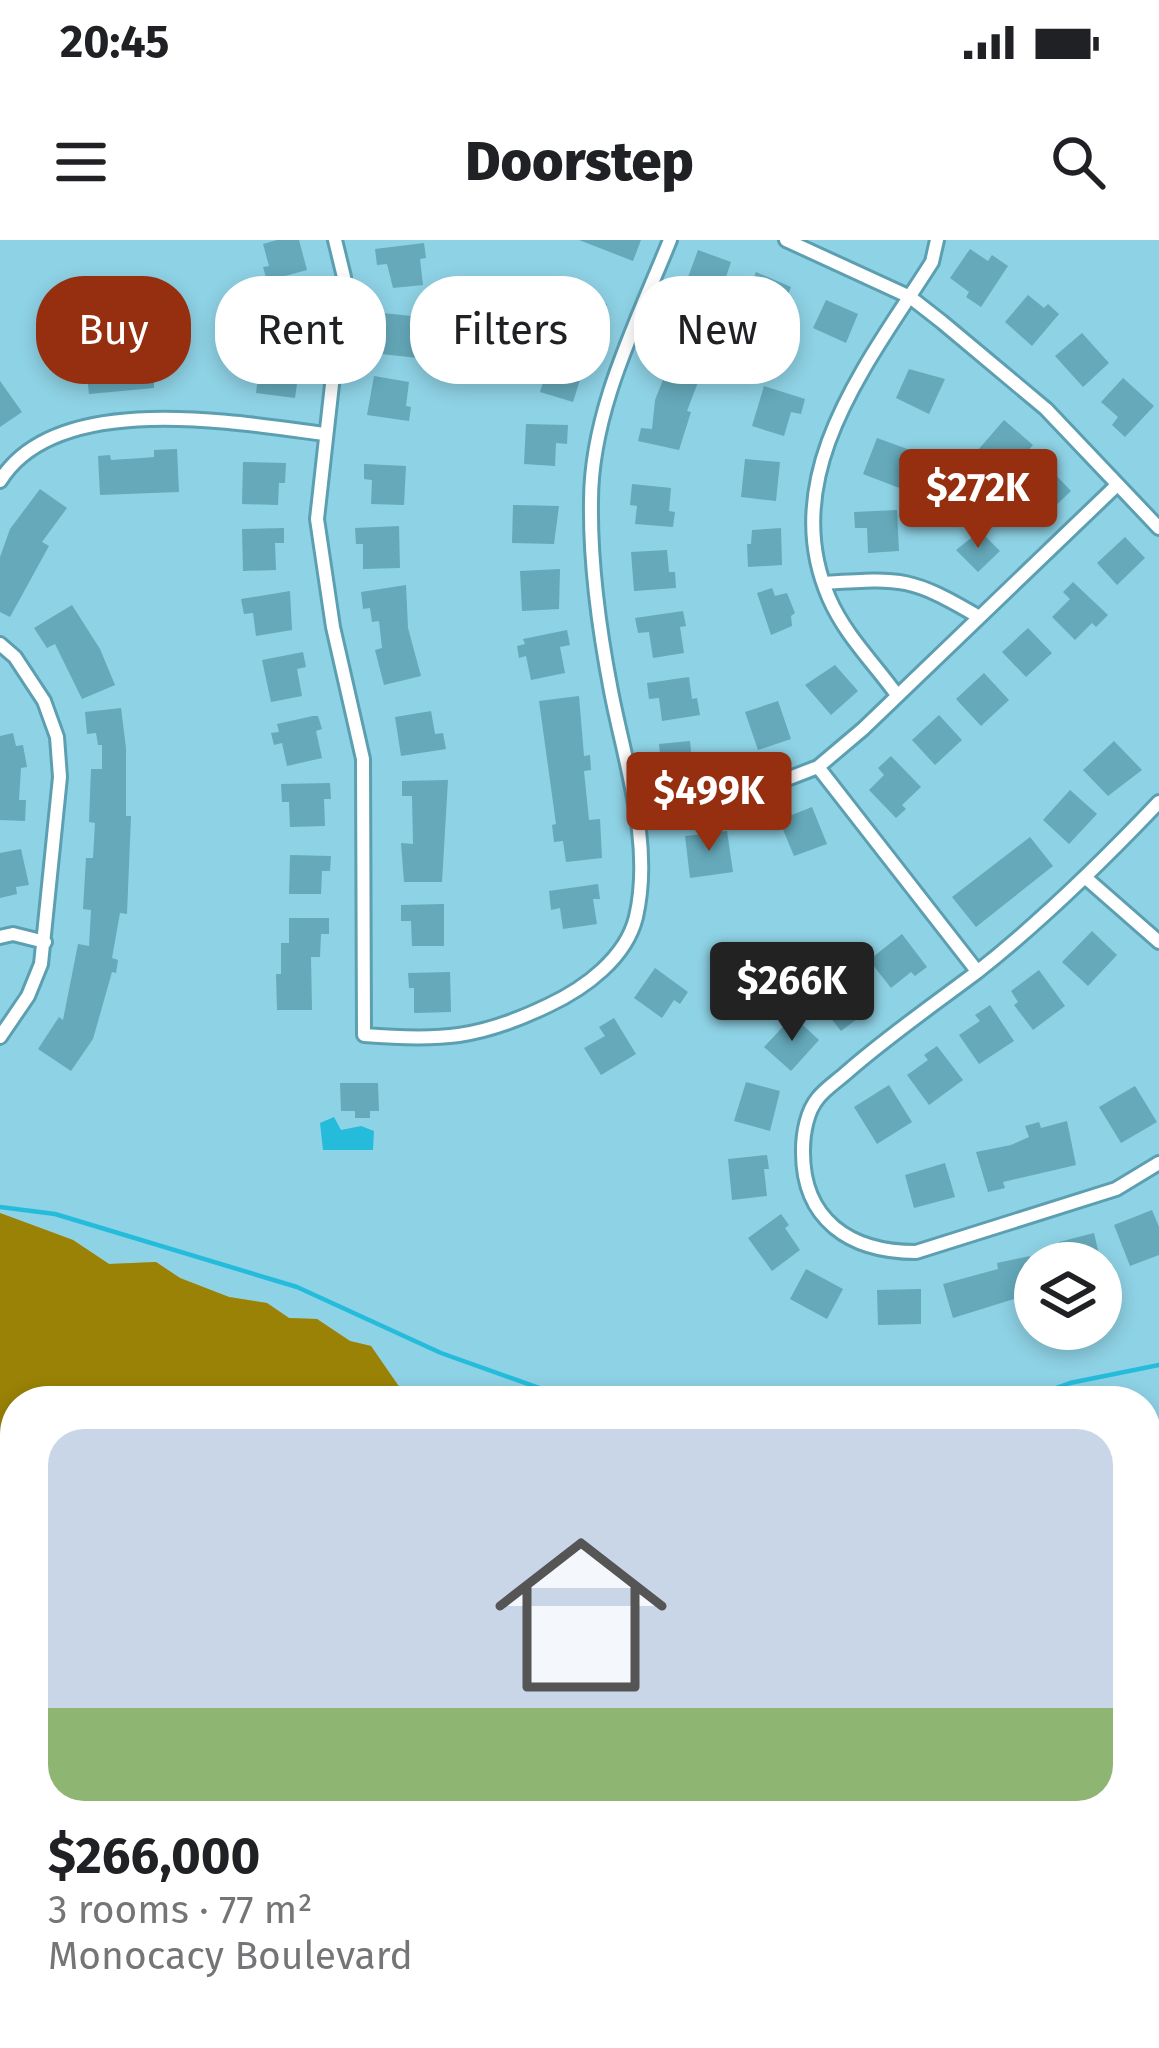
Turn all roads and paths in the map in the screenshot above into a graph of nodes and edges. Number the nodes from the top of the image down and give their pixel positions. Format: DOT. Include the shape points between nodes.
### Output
graph roads {
  1 [pos="335,240"];
  2 [pos="670,240"];
  3 [pos="786,240"];
  4 [pos="937,240"];
  5 [pos="910,297"];
  6 [pos="323,434"];
  7 [pos="0,482"];
  8 [pos="1116,486"];
  9 [pos="1157,526"];
  10 [pos="825,583"];
  11 [pos="980,616"];
  12 [pos="0,644"];
  13 [pos="897,695"];
  14 [pos="818,767"];
  15 [pos="1159,802"];
  16 [pos="636,813"];
  17 [pos="1086,878"];
  18 [pos="0,937"];
  19 [pos="1159,941"];
  20 [pos="45,942"];
  21 [pos="977,971"];
  22 [pos="0,1036"];
  23 [pos="1159,1163"];
  1 -- 6 [label="street" via="344,277"];
  2 -- 16 [label="street" via="602,416 590,497 596,596"];
  3 -- 5 [label="street"];
  4 -- 5 [label="street"];
  5 -- 8 [label="street" via="1046,409"];
  5 -- 10 [label="street" via="830,432 814,490 814,543"];
  6 -- 7 [label="street" via="202,417 105,425 37,444"];
  6 -- 16 [label="street" via="322,567 363,759 364,1035 469,1036 515,1022 600,972 635,920 642,871"];
  8 -- 9 [label="street"];
  8 -- 11 [label="street"];
  10 -- 11 [label="street" via="892,578 928,587"];
  10 -- 13 [label="street" via="852,640"];
  11 -- 13 [label="street"];
  12 -- 20 [label="street" via="44,701 57,737"];
  13 -- 14 [label="street"];
  14 -- 16 [label="street" via="754,792"];
  14 -- 21 [label="street"];
  15 -- 17 [label="street"];
  17 -- 19 [label="street"];
  17 -- 21 [label="street"];
  18 -- 20 [label="street"];
  20 -- 22 [label="street" via="28,996"];
  21 -- 23 [label="street" via="816,1099 802,1170 812,1203 840,1234 916,1252 1116,1189"];
}
